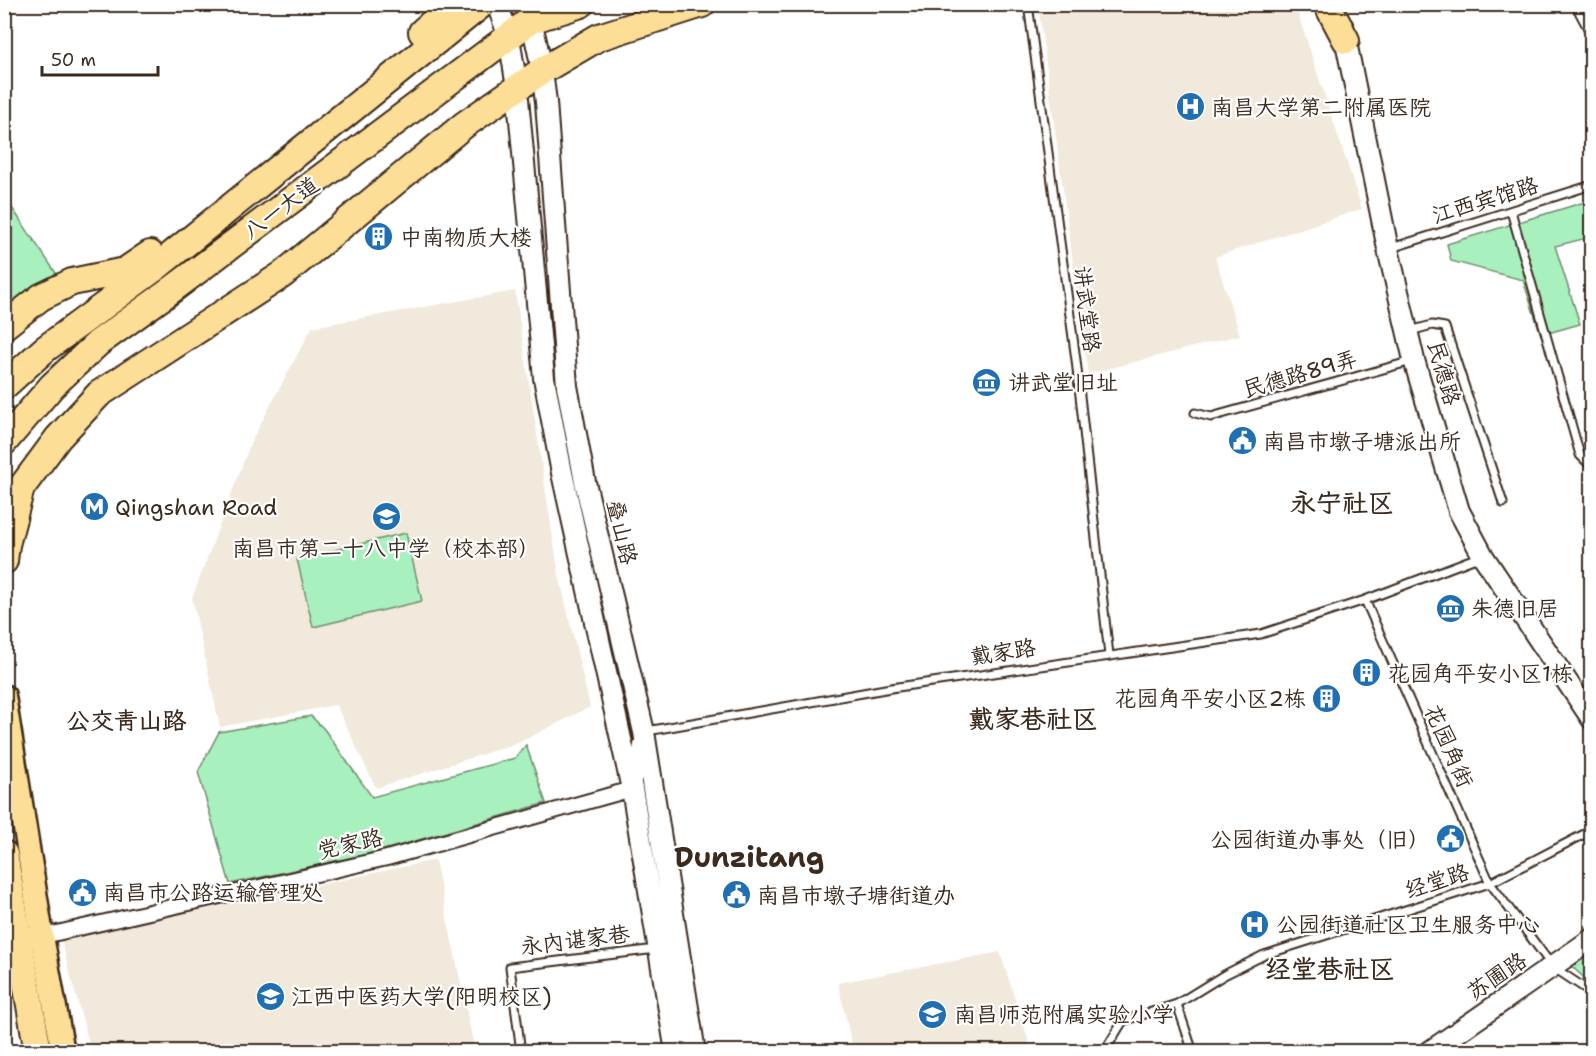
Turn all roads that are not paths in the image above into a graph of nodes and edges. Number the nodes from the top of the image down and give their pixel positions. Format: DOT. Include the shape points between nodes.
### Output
graph roads {
  1 [pos="453,4"];
  2 [pos="482,4"];
  3 [pos="497,4"];
  4 [pos="581,4"];
  5 [pos="702,4"];
  6 [pos="1028,4"];
  7 [pos="1327,4"];
  8 [pos="1339,4"];
  9 [pos="1575,4"];
  10 [pos="528,12"];
  11 [pos="1592,36"];
  12 [pos="509,37"];
  13 [pos="1346,40"];
  14 [pos="543,70"];
  15 [pos="517,88"];
  16 [pos="1592,185"];
  17 [pos="1511,211"];
  18 [pos="1388,249"];
  19 [pos="4,327"];
  20 [pos="1407,332"];
  21 [pos="1414,360"];
  22 [pos="4,386"];
  23 [pos="1195,413"];
  24 [pos="4,442"];
  25 [pos="1592,467"];
  26 [pos="1503,503"];
  27 [pos="1484,556"];
  28 [pos="4,561"];
  29 [pos="1365,600"];
  30 [pos="1109,655"];
  31 [pos="4,696"];
  32 [pos="1592,719"];
  33 [pos="644,732"];
  34 [pos="632,789"];
  35 [pos="1592,830"];
  36 [pos="4,854"];
  37 [pos="1490,883"];
  38 [pos="30,939"];
  39 [pos="1592,939"];
  40 [pos="659,948"];
  41 [pos="1553,967"];
  42 [pos="1592,993"];
  43 [pos="1177,1004"];
  44 [pos="38,1052"];
  45 [pos="63,1052"];
  46 [pos="521,1052"];
  47 [pos="676,1052"];
  48 [pos="695,1052"];
  49 [pos="1104,1052"];
  50 [pos="1193,1052"];
  51 [pos="1429,1052"];
  1 -- 19 [label="highway" via="272,166 173,239 125,271 72,282 41,297"];
  2 -- 22 [label="highway, 八一大道" via="159,265 45,349"];
  3 -- 12 [label="main road, 叠山路"];
  4 -- 10 [label="highway, 八一大道"];
  5 -- 14 [label="highway" via="599,38"];
  6 -- 30 [label="lane, 讲武堂路" via="1076,360"];
  7 -- 13 [label="highway"];
  8 -- 13 [label="main road, 民德路"];
  9 -- 11 [label="lane"];
  10 -- 12 [label="highway, 八一大道"];
  10 -- 14 [label="main road, 叠山路"];
  12 -- 15 [label="main road, 叠山路"];
  12 -- 24 [label="highway, 八一大道" via="98,343 52,386"];
  13 -- 18 [label="main road, 民德路"];
  14 -- 15 [label="highway"];
  14 -- 33 [label="main road, 叠山路" via="567,386 585,482"];
  15 -- 28 [label="highway" via="465,125 282,275 99,394 58,438 21,488"];
  15 -- 34 [label="main road, 叠山路" via="544,378"];
  16 -- 17 [label="lane, 江西宾馆路"];
  17 -- 18 [label="lane, 江西宾馆路"];
  17 -- 25 [label="lane" via="1580,455"];
  18 -- 20 [label="main road, 民德路"];
  20 -- 21 [label="main road, 民德路"];
  20 -- 26 [label="lane" via="1432,325 1445,327"];
  21 -- 23 [label="lane, 民德路89弄" via="1211,417"];
  21 -- 27 [label="main road, 民德路" via="1460,510"];
  27 -- 29 [label="lane"];
  27 -- 32 [label="main road, 民德路"];
  29 -- 30 [label="lane, 戴家路" via="1261,634"];
  29 -- 37 [label="lane, 花园角街"];
  30 -- 33 [label="lane, 戴家路" via="891,688"];
  31 -- 38 [label="main road"];
  33 -- 34 [label="street"];
  33 -- 48 [label="main road, 叠山路"];
  34 -- 38 [label="street, 党家路" via="387,858"];
  34 -- 40 [label="main road, 叠山路"];
  35 -- 37 [label="lane, 经堂路"];
  36 -- 38 [label="highway"];
  37 -- 41 [label="lane, 花园角街"];
  37 -- 43 [label="lane, 经堂路" via="1264,955"];
  38 -- 44 [label="highway"];
  38 -- 45 [label="main road"];
  39 -- 41 [label="main road, 苏圃路"];
  40 -- 46 [label="lane, 永内谌家巷" via="510,967"];
  40 -- 47 [label="main road, 叠山路"];
  41 -- 42 [label="lane, 花园角街"];
  41 -- 51 [label="main road, 苏圃路"];
  43 -- 49 [label="lane, 经堂路" via="1123,1021"];
  43 -- 50 [label="lane"];
}
